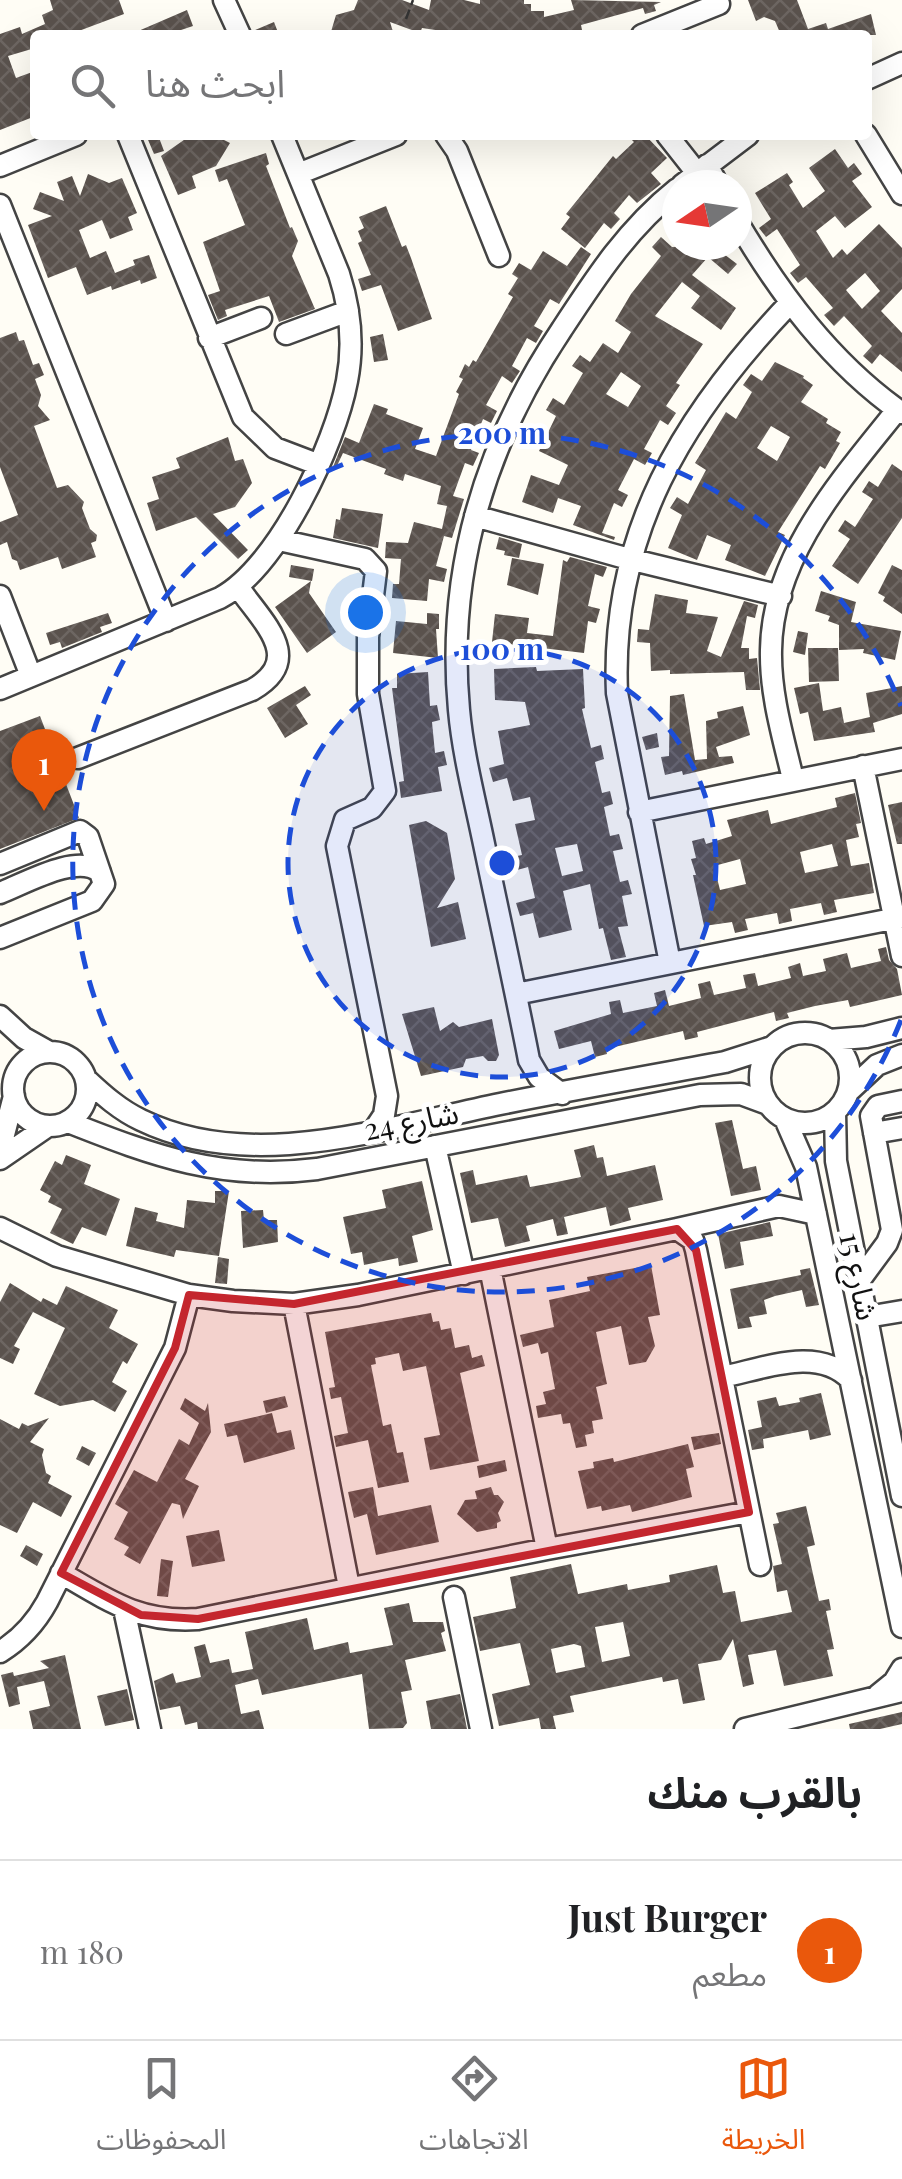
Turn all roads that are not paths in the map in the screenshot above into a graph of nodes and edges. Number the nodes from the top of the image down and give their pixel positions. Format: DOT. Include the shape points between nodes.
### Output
graph roads {
  1 [pos="224,0"];
  2 [pos="719,4"];
  3 [pos="238,30"];
  4 [pos="654,30"];
  5 [pos="902,64"];
  6 [pos="872,77"];
  7 [pos="64,140"];
  8 [pos="130,140"];
  9 [pos="284,140"];
  10 [pos="383,140"];
  11 [pos="452,140"];
  12 [pos="671,140"];
  13 [pos="741,140"];
  14 [pos="869,140"];
  15 [pos="0,166"];
  16 [pos="687,170"];
  17 [pos="702,170"];
  18 [pos="298,174"];
  19 [pos="902,194"];
  20 [pos="662,203"];
  21 [pos="0,205"];
  22 [pos="752,244"];
  23 [pos="499,256"];
  24 [pos="790,303"];
  25 [pos="348,311"];
  26 [pos="261,318"];
  27 [pos="286,334"];
  28 [pos="210,338"];
  29 [pos="900,411"];
  30 [pos="317,464"];
  31 [pos="476,516"];
  32 [pos="279,540"];
  33 [pos="629,559"];
  34 [pos="239,588"];
  35 [pos="0,596"];
  36 [pos="781,596"];
  37 [pos="166,620"];
  38 [pos="31,676"];
  39 [pos="0,689"];
  40 [pos="78,758"];
  41 [pos="902,759"];
  42 [pos="863,766"];
  43 [pos="793,779"];
  44 [pos="639,812"];
  45 [pos="88,838"];
  46 [pos="76,863"];
  47 [pos="0,864"];
  48 [pos="100,872"];
  49 [pos="0,893"];
  50 [pos="898,918"];
  51 [pos="0,938"];
  52 [pos="902,956"];
  53 [pos="670,963"];
  54 [pos="516,994"];
  55 [pos="0,1016"];
  56 [pos="902,1028"];
  57 [pos="830,1040"];
  58 [pos="772,1048"];
  59 [pos="49,1052"];
  60 [pos="902,1054"];
  61 [pos="528,1060"];
  62 [pos="0,1066"];
  63 [pos="86,1080"];
  64 [pos="14,1090"];
  65 [pos="848,1092"];
  66 [pos="562,1094"];
  67 [pos="902,1102"];
  68 [pos="506,1103"];
  69 [pos="768,1104"];
  70 [pos="835,1112"];
  71 [pos="785,1118"];
  72 [pos="58,1124"];
  73 [pos="902,1128"];
  74 [pos="374,1130"];
  75 [pos="874,1133"];
  76 [pos="435,1146"];
  77 [pos="0,1150"];
  78 [pos="0,1160"];
  79 [pos="816,1214"];
  80 [pos="0,1228"];
  81 [pos="677,1229"];
  82 [pos="896,1235"];
  83 [pos="490,1268"];
  84 [pos="464,1274"];
  85 [pos="859,1282"];
  86 [pos="190,1295"];
  87 [pos="294,1304"];
  88 [pos="902,1311"];
  89 [pos="867,1317"];
  90 [pos="840,1324"];
  91 [pos="804,1361"];
  92 [pos="722,1377"];
  93 [pos="850,1380"];
  94 [pos="899,1470"];
  95 [pos="902,1496"];
  96 [pos="749,1512"];
  97 [pos="547,1548"];
  98 [pos="760,1565"];
  99 [pos="61,1573"];
  100 [pos="350,1587"];
  101 [pos="454,1596"];
  102 [pos="124,1608"];
  103 [pos="902,1627"];
  104 [pos="0,1652"];
  105 [pos="902,1668"];
  106 [pos="902,1691"];
  107 [pos="872,1700"];
  108 [pos="811,1722"];
  109 [pos="150,1729"];
  110 [pos="481,1729"];
  111 [pos="745,1729"];
  1 -- 3 [label="street"];
  2 -- 4 [label="street"];
  5 -- 6 [label="street"];
  7 -- 15 [label="street"];
  8 -- 28 [label="street"];
  9 -- 18 [label="street"];
  10 -- 18 [label="street"];
  11 -- 23 [label="street"];
  12 -- 16 [label="street"];
  13 -- 17 [label="street"];
  14 -- 19 [label="street"];
  18 -- 25 [label="street"];
  20 -- 31 [label="street" via="608,260 524,387 490,464"];
  21 -- 37 [label="street"];
  22 -- 24 [label="street"];
  24 -- 29 [label="street" via="831,351"];
  24 -- 33 [label="street" via="756,338 688,433 649,502"];
  25 -- 27 [label="street"];
  25 -- 30 [label="street" via="347,382"];
  26 -- 28 [label="street"];
  28 -- 30 [label="street" via="252,429 275,448"];
  29 -- 36 [label="street" via="819,513"];
  30 -- 32 [label="street"];
  31 -- 33 [label="street"];
  31 -- 54 [label="street" via="458,625 458,708"];
  32 -- 34 [label="street"];
  32 -- 74 [label="street" via="360,557 376,571 368,694 385,791 378,804 345,820 337,846 387,1096"];
  33 -- 36 [label="street"];
  33 -- 44 [label="street" via="616,673"];
  34 -- 37 [label="street"];
  34 -- 40 [label="street" via="279,648 269,679"];
  35 -- 38 [label="street"];
  36 -- 43 [label="street" via="771,648 773,683"];
  37 -- 38 [label="street"];
  38 -- 39 [label="street"];
  41 -- 42 [label="street"];
  42 -- 43 [label="street"];
  42 -- 50 [label="street"];
  43 -- 44 [label="street"];
  44 -- 53 [label="street"];
  45 -- 46 [label="street"];
  45 -- 47 [label="street" via="77,832"];
  45 -- 48 [label="street"];
  46 -- 48 [label="street"];
  46 -- 49 [label="street"];
  48 -- 51 [label="street" via="104,884 92,902"];
  50 -- 52 [label="street"];
  50 -- 53 [label="street"];
  53 -- 54 [label="street"];
  54 -- 61 [label="street"];
  55 -- 59 [label="street"];
  56 -- 57 [label="street"];
  57 -- 58 [label="street" via="806,1033"];
  57 -- 65 [label="street" via="849,1068"];
  58 -- 66 [label="street, شارع 24"];
  58 -- 69 [label="street" via="760,1075"];
  59 -- 63 [label="street" via="72,1060"];
  59 -- 64 [label="street" via="22,1065"];
  60 -- 65 [label="street"];
  61 -- 66 [label="street"];
  61 -- 68 [label="street" via="520,1089"];
  62 -- 64 [label="street"];
  63 -- 72 [label="street" via="82,1108"];
  63 -- 74 [label="street, شارع 24" via="130,1114 193,1138 288,1144"];
  64 -- 72 [label="street" via="26,1117"];
  64 -- 77 [label="street"];
  65 -- 70 [label="street"];
  66 -- 68 [label="street, شارع 24"];
  67 -- 75 [label="street" via="874,1109"];
  68 -- 74 [label="street, شارع 24"];
  69 -- 71 [label="street"];
  69 -- 76 [label="street, شارع 24" via="714,1093"];
  70 -- 71 [label="street" via="811,1123"];
  70 -- 85 [label="street, شارع 15" via="834,1146"];
  71 -- 79 [label="street, شارع 15" via="803,1154"];
  72 -- 76 [label="street, شارع 24" via="158,1157 237,1172 317,1169"];
  72 -- 78 [label="street"];
  73 -- 75 [label="street"];
  75 -- 82 [label="street"];
  76 -- 84 [label="street"];
  79 -- 81 [label="street" via="778,1206"];
  79 -- 90 [label="street, شارع 15"];
  80 -- 86 [label="street" via="57,1256"];
  81 -- 83 [label="street"];
  81 -- 92 [label="street" via="693,1240"];
  82 -- 85 [label="street"];
  83 -- 84 [label="street"];
  83 -- 97 [label="street"];
  84 -- 87 [label="street"];
  85 -- 89 [label="street, شارع 15"];
  86 -- 87 [label="street"];
  86 -- 99 [label="street" via="175,1348"];
  87 -- 100 [label="street"];
  88 -- 89 [label="street"];
  89 -- 94 [label="street, شارع 15"];
  90 -- 91 [label="street" via="826,1346"];
  90 -- 93 [label="street, شارع 15"];
  91 -- 92 [label="street"];
  91 -- 93 [label="street" via="835,1366"];
  92 -- 96 [label="street"];
  93 -- 103 [label="street, شارع 15"];
  94 -- 95 [label="street, شارع 15"];
  96 -- 97 [label="street"];
  96 -- 98 [label="street"];
  97 -- 100 [label="street"];
  99 -- 102 [label="street"];
  99 -- 104 [label="street" via="36,1622"];
  100 -- 102 [label="street" via="198,1619 158,1619"];
  101 -- 110 [label="street"];
  102 -- 109 [label="street"];
  105 -- 107 [label="street"];
  106 -- 107 [label="street"];
  107 -- 108 [label="street"];
  108 -- 111 [label="street"];
}
